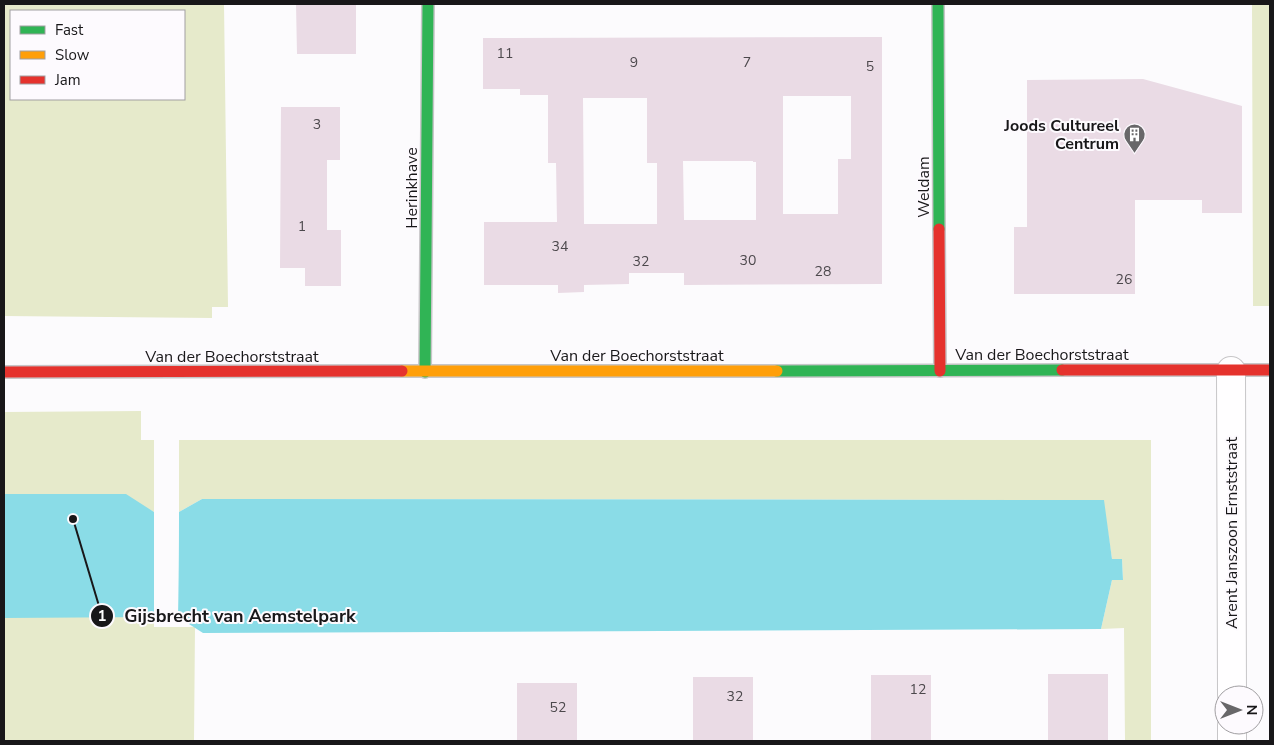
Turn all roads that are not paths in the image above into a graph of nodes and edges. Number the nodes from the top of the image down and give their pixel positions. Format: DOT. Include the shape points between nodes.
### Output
graph roads {
  1 [pos="428,4"];
  2 [pos="938,4"];
  3 [pos="1231,370"];
  4 [pos="1270,370"];
  5 [pos="940,371"];
  6 [pos="4,372"];
  7 [pos="426,372"];
  8 [pos="1232,685"];
  1 -- 7 [label="street, Herinkhave"];
  2 -- 5 [label="street, Weldam"];
  3 -- 4 [label="street, Van der Boechorststraat"];
  3 -- 5 [label="street, Van der Boechorststraat"];
  3 -- 8 [label="street, Arent Janszoon Ernststraat"];
  5 -- 7 [label="street, Van der Boechorststraat"];
  6 -- 7 [label="street, Van der Boechorststraat"];
}
